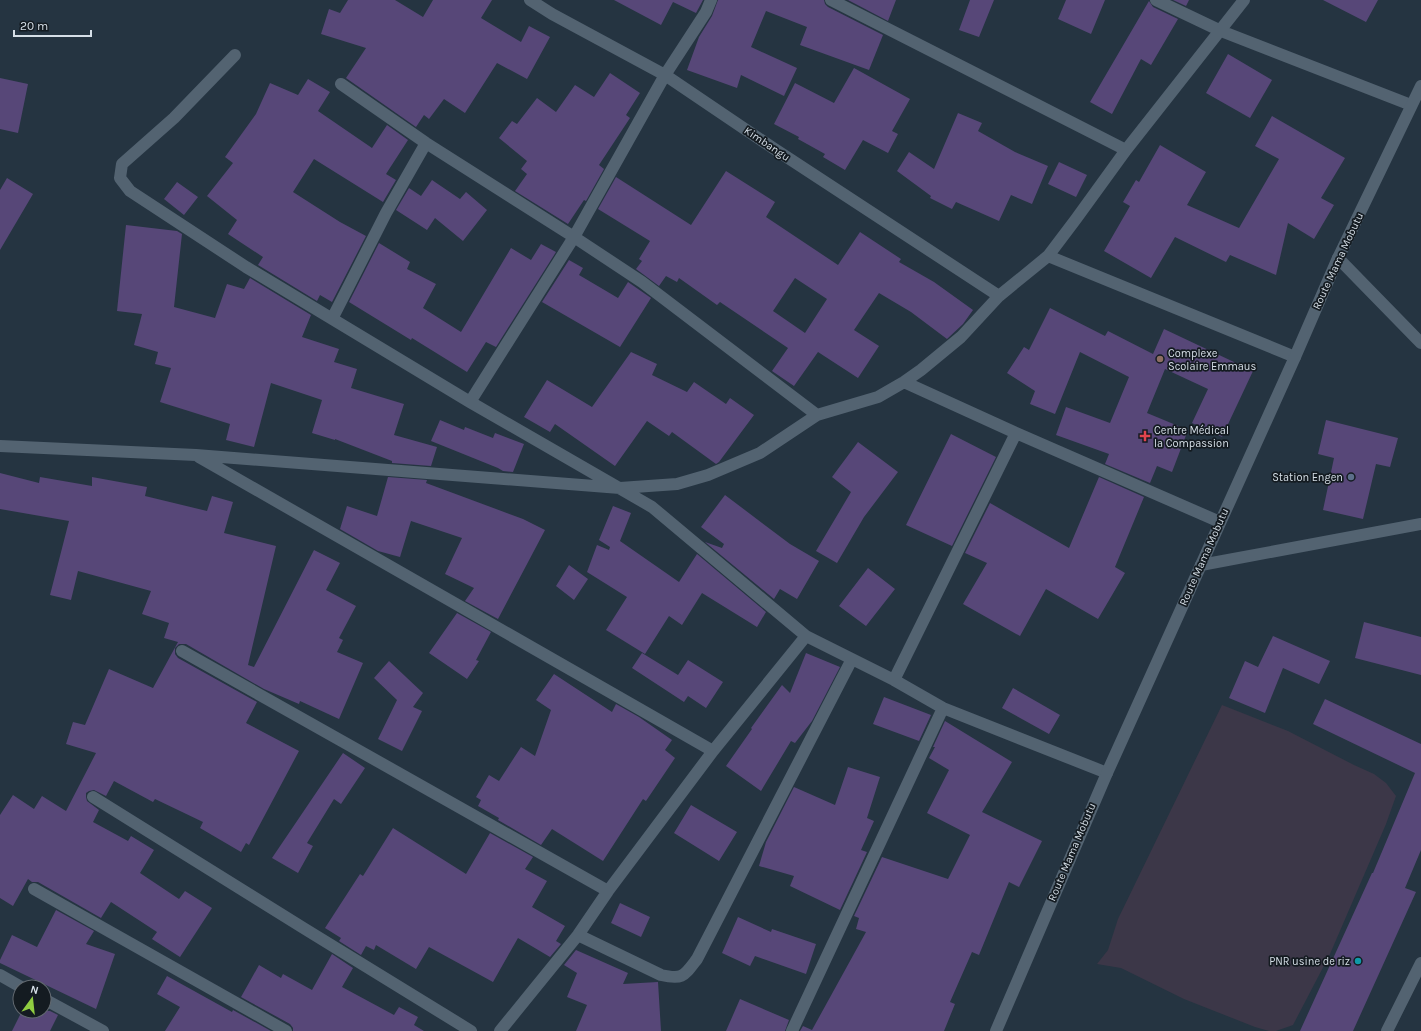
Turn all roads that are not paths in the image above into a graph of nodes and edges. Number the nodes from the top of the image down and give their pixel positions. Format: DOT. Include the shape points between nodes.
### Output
graph roads {
  1 [pos="530,0"];
  2 [pos="711,0"];
  3 [pos="831,0"];
  4 [pos="1156,0"];
  5 [pos="1244,0"];
  6 [pos="1221,31"];
  7 [pos="235,55"];
  8 [pos="665,75"];
  9 [pos="341,84"];
  10 [pos="1421,86"];
  11 [pos="1412,105"];
  12 [pos="426,143"];
  13 [pos="1126,150"];
  14 [pos="574,237"];
  15 [pos="1048,256"];
  16 [pos="1338,258"];
  17 [pos="1000,296"];
  18 [pos="332,319"];
  19 [pos="1421,343"];
  20 [pos="1295,357"];
  21 [pos="904,382"];
  22 [pos="470,402"];
  23 [pos="817,415"];
  24 [pos="1016,433"];
  25 [pos="0,446"];
  26 [pos="196,455"];
  27 [pos="620,488"];
  28 [pos="1220,522"];
  29 [pos="1421,524"];
  30 [pos="1201,565"];
  31 [pos="806,636"];
  32 [pos="182,651"];
  33 [pos="852,659"];
  34 [pos="894,680"];
  35 [pos="943,708"];
  36 [pos="713,751"];
  37 [pos="1107,773"];
  38 [pos="93,797"];
  39 [pos="34,889"];
  40 [pos="608,891"];
  41 [pos="578,935"];
  42 [pos="1421,963"];
  43 [pos="0,975"];
  44 [pos="12,982"];
  45 [pos="52,1003"];
  46 [pos="507,1029"];
  47 [pos="103,1031"];
  48 [pos="286,1031"];
  49 [pos="470,1031"];
  50 [pos="792,1031"];
  51 [pos="996,1031"];
  52 [pos="1387,1031"];
  1 -- 8 [label="street, Kimbangu"];
  2 -- 8 [label="street" via="706,12"];
  3 -- 13 [label="street"];
  4 -- 6 [label="street"];
  5 -- 6 [label="street"];
  6 -- 11 [label="street"];
  6 -- 13 [label="street"];
  7 -- 18 [label="street" via="174,118 122,164 120,178 136,195 246,267"];
  8 -- 14 [label="street"];
  8 -- 17 [label="street, Kimbangu"];
  9 -- 12 [label="street"];
  10 -- 11 [label="street, Route Mama Mobutu"];
  11 -- 16 [label="street, Route Mama Mobutu"];
  12 -- 14 [label="street"];
  12 -- 18 [label="street" via="386,213"];
  13 -- 15 [label="street"];
  14 -- 22 [label="street"];
  14 -- 23 [label="street" via="642,282"];
  15 -- 17 [label="street"];
  15 -- 20 [label="street"];
  16 -- 19 [label="street"];
  16 -- 20 [label="street, Route Mama Mobutu"];
  17 -- 21 [label="street" via="961,337"];
  18 -- 22 [label="street"];
  20 -- 28 [label="street, Route Mama Mobutu"];
  21 -- 23 [label="street" via="878,397"];
  21 -- 24 [label="street"];
  22 -- 27 [label="street"];
  23 -- 27 [label="street" via="760,453 708,475 677,484"];
  24 -- 28 [label="street"];
  24 -- 34 [label="street"];
  25 -- 26 [label="street"];
  26 -- 27 [label="street"];
  26 -- 36 [label="street"];
  27 -- 31 [label="street" via="652,507"];
  28 -- 30 [label="street, Route Mama Mobutu"];
  29 -- 30 [label="street"];
  30 -- 37 [label="street, Route Mama Mobutu"];
  31 -- 33 [label="street"];
  31 -- 36 [label="street"];
  32 -- 40 [label="street"];
  33 -- 34 [label="street"];
  33 -- 41 [label="street" via="697,959 685,975 673,978 661,975"];
  34 -- 35 [label="street"];
  35 -- 37 [label="street"];
  35 -- 50 [label="street"];
  36 -- 40 [label="street"];
  37 -- 51 [label="street, Route Mama Mobutu"];
  38 -- 49 [label="street"];
  39 -- 48 [label="street"];
  40 -- 41 [label="street"];
  41 -- 46 [label="street"];
  42 -- 52 [label="street"];
  43 -- 44 [label="street"];
  45 -- 47 [label="street"];
}
